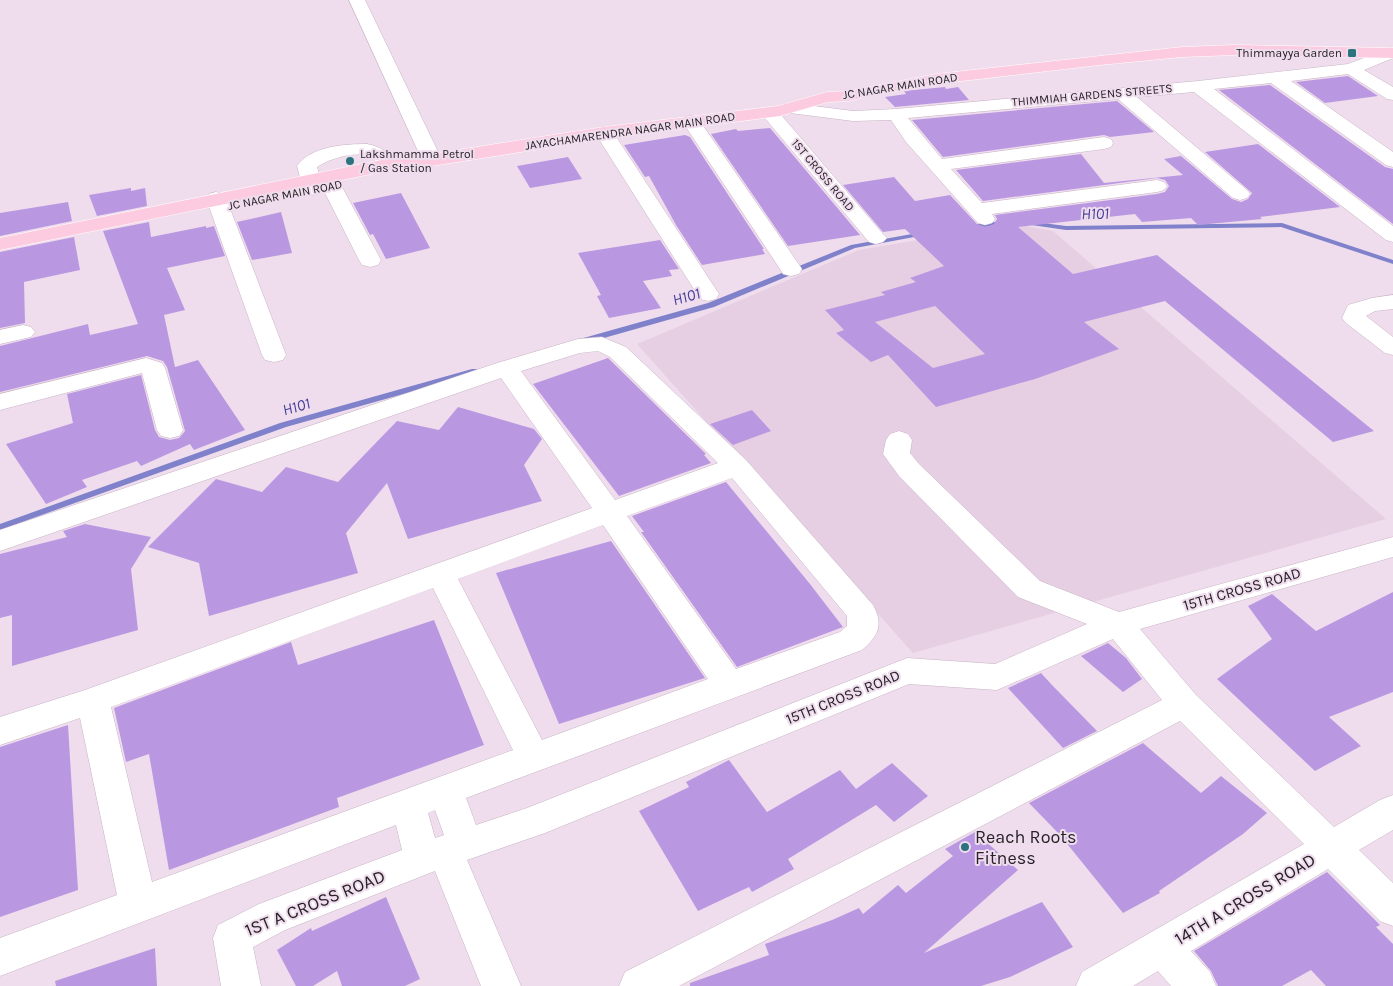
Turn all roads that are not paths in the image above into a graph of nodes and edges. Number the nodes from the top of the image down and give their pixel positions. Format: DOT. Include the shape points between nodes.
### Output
graph roads {
  1 [pos="357,0"];
  2 [pos="1392,49"];
  3 [pos="1351,69"];
  4 [pos="1274,78"];
  5 [pos="1198,86"];
  6 [pos="1121,92"];
  7 [pos="1393,96"];
  8 [pos="827,97"];
  9 [pos="790,108"];
  10 [pos="770,112"];
  11 [pos="896,114"];
  12 [pos="691,121"];
  13 [pos="604,134"];
  14 [pos="1104,143"];
  15 [pos="432,160"];
  16 [pos="1393,161"];
  17 [pos="937,165"];
  18 [pos="318,185"];
  19 [pos="1157,186"];
  20 [pos="1240,194"];
  21 [pos="218,203"];
  22 [pos="1393,236"];
  23 [pos="876,238"];
  24 [pos="32,243"];
  25 [pos="0,244"];
  26 [pos="0,255"];
  27 [pos="370,260"];
  28 [pos="792,269"];
  29 [pos="708,294"];
  30 [pos="1393,302"];
  31 [pos="23,332"];
  32 [pos="0,337"];
  33 [pos="1393,348"];
  34 [pos="274,355"];
  35 [pos="506,368"];
  36 [pos="0,402"];
  37 [pos="170,430"];
  38 [pos="899,440"];
  39 [pos="737,466"];
  40 [pos="609,512"];
  41 [pos="0,541"];
  42 [pos="1393,547"];
  43 [pos="441,574"];
  44 [pos="1118,624"];
  45 [pos="729,686"];
  46 [pos="93,700"];
  47 [pos="1184,704"];
  48 [pos="0,731"];
  49 [pos="534,758"];
  50 [pos="446,791"];
  51 [pos="408,805"];
  52 [pos="1393,811"];
  53 [pos="1331,848"];
  54 [pos="444,852"];
  55 [pos="138,905"];
  56 [pos="1393,908"];
  57 [pos="1163,947"];
  58 [pos="0,957"];
  59 [pos="240,986"];
  60 [pos="501,986"];
  61 [pos="639,986"];
  62 [pos="1096,986"];
  63 [pos="1196,986"];
  1 -- 15 [label="street"];
  2 -- 3 [label="street, THIMMIAH GARDENS STREETS"];
  2 -- 8 [label="main road, JC NAGAR MAIN ROAD" via="1182,52 936,79 849,96"];
  3 -- 4 [label="street, THIMMIAH GARDENS STREETS"];
  3 -- 7 [label="street"];
  4 -- 5 [label="street, THIMMIAH GARDENS STREETS"];
  4 -- 16 [label="street"];
  5 -- 6 [label="street, THIMMIAH GARDENS STREETS"];
  5 -- 22 [label="street"];
  6 -- 11 [label="street, THIMMIAH GARDENS STREETS"];
  6 -- 20 [label="street"];
  8 -- 9 [label="main road, JAYACHAMARENDRA NAGAR MAIN ROAD"];
  9 -- 10 [label="main road, JAYACHAMARENDRA NAGAR MAIN ROAD"];
  9 -- 11 [label="street, THIMMIAH GARDENS STREETS" via="853,116"];
  10 -- 12 [label="main road, JAYACHAMARENDRA NAGAR MAIN ROAD"];
  10 -- 23 [label="street, 1ST CROSS ROAD"];
  11 -- 17 [label="street"];
  12 -- 13 [label="main road, JAYACHAMARENDRA NAGAR MAIN ROAD"];
  12 -- 28 [label="street"];
  13 -- 15 [label="main road, JAYACHAMARENDRA NAGAR MAIN ROAD"];
  13 -- 29 [label="street"];
  14 -- 17 [label="street"];
  15 -- 18 [label="main road, JC NAGAR MAIN ROAD" via="405,171"];
  15 -- 18 [label="main road, JC NAGAR MAIN ROAD" via="386,164"];
  17 -- 19 [label="street" via="981,214"];
  18 -- 21 [label="main road, JC NAGAR MAIN ROAD"];
  18 -- 27 [label="street"];
  21 -- 24 [label="main road, JC NAGAR MAIN ROAD"];
  21 -- 34 [label="street"];
  24 -- 25 [label="main road, JC NAGAR MAIN ROAD"];
  24 -- 26 [label="main road, JC NAGAR MAIN ROAD"];
  30 -- 33 [label="street" via="1356,310 1354,318"];
  31 -- 32 [label="street"];
  35 -- 39 [label="street" via="578,346 602,344 618,352"];
  35 -- 40 [label="street"];
  35 -- 41 [label="street"];
  36 -- 37 [label="street" via="146,365 153,368"];
  38 -- 44 [label="street" via="896,454 909,470 1029,589"];
  39 -- 40 [label="street"];
  39 -- 45 [label="street" via="862,613 863,631 851,641"];
  40 -- 43 [label="street"];
  40 -- 45 [label="street"];
  42 -- 44 [label="street, 15TH CROSS ROAD"];
  43 -- 46 [label="street"];
  43 -- 49 [label="street"];
  44 -- 47 [label="street"];
  44 -- 54 [label="street, 15TH CROSS ROAD" via="996,677 907,671 532,822"];
  45 -- 49 [label="street"];
  46 -- 48 [label="street"];
  46 -- 55 [label="street"];
  47 -- 53 [label="street"];
  47 -- 61 [label="street"];
  49 -- 50 [label="street"];
  50 -- 51 [label="street"];
  50 -- 54 [label="street"];
  51 -- 54 [label="street"];
  51 -- 55 [label="street"];
  52 -- 53 [label="street, 14TH A CROSS ROAD"];
  53 -- 56 [label="street"];
  53 -- 57 [label="street, 14TH A CROSS ROAD"];
  54 -- 59 [label="street, 1ST A CROSS ROAD" via="272,917 232,938"];
  54 -- 60 [label="street"];
  55 -- 58 [label="street"];
  57 -- 62 [label="street, 14TH A CROSS ROAD"];
  57 -- 63 [label="street"];
}
